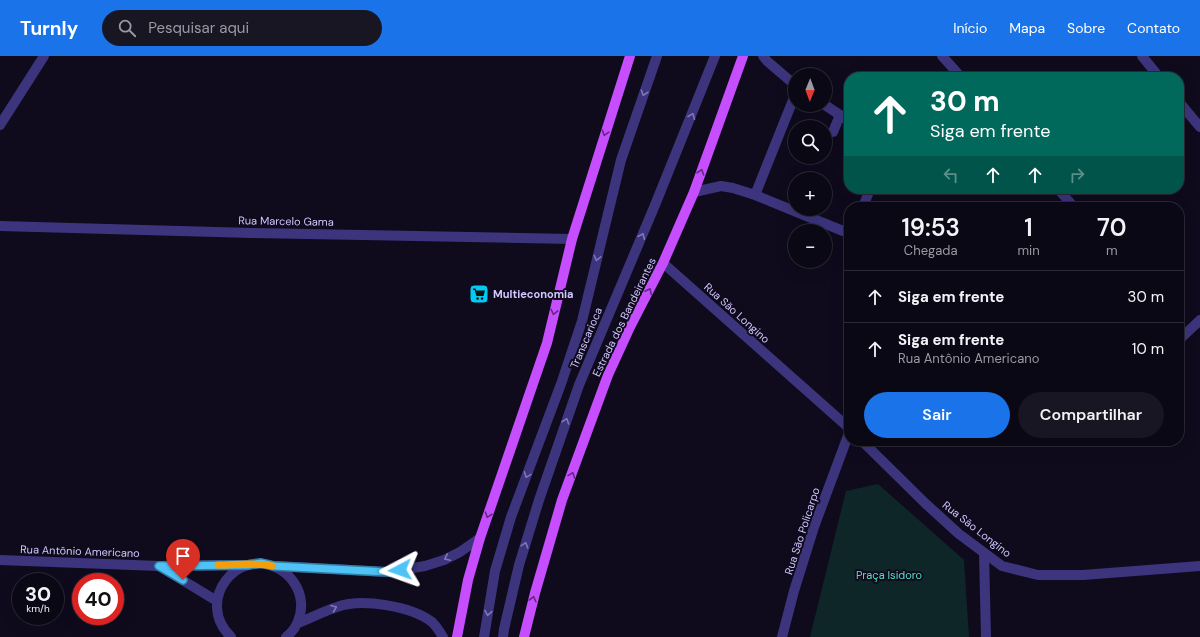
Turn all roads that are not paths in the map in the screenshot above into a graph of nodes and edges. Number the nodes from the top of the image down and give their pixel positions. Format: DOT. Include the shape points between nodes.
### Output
graph roads {
  1 [pos="44,56"];
  2 [pos="630,56"];
  3 [pos="656,56"];
  4 [pos="715,56"];
  5 [pos="743,56"];
  6 [pos="763,56"];
  7 [pos="942,56"];
  8 [pos="1142,56"];
  9 [pos="956,72"];
  10 [pos="1155,72"];
  11 [pos="788,79"];
  12 [pos="1184,108"];
  13 [pos="832,110"];
  14 [pos="788,112"];
  15 [pos="840,115"];
  16 [pos="844,118"];
  17 [pos="0,124"];
  18 [pos="1200,127"];
  19 [pos="833,132"];
  20 [pos="694,192"];
  21 [pos="1062,194"];
  22 [pos="755,195"];
  23 [pos="1070,202"];
  24 [pos="788,207"];
  25 [pos="811,216"];
  26 [pos="0,226"];
  27 [pos="844,231"];
  28 [pos="572,239"];
  29 [pos="663,263"];
  30 [pos="1200,320"];
  31 [pos="1184,331"];
  32 [pos="844,424"];
  33 [pos="844,446"];
  34 [pos="867,446"];
  35 [pos="480,538"];
  36 [pos="984,553"];
  37 [pos="0,560"];
  38 [pos="248,565"];
  39 [pos="159,566"];
  40 [pos="274,566"];
  41 [pos="1200,566"];
  42 [pos="217,601"];
  43 [pos="298,623"];
  44 [pos="222,626"];
  45 [pos="220,637"];
  46 [pos="231,637"];
  47 [pos="286,637"];
  48 [pos="443,637"];
  49 [pos="457,637"];
  50 [pos="484,637"];
  51 [pos="503,637"];
  52 [pos="524,637"];
  53 [pos="782,637"];
  54 [pos="986,637"];
  1 -- 17 [label="street"];
  2 -- 28 [label="main road, one-way"];
  3 -- 50 [label="street, Transcarioca, one-way" via="621,160 582,321 511,517 495,571"];
  51 -- 4 [label="street, Transcarioca, one-way" via="519,564 579,385"];
  20 -- 5 [label="main road, Estrada dos Bandeirantes, one-way"];
  6 -- 11 [label="street"];
  7 -- 9 [label="street"];
  8 -- 10 [label="street"];
  12 -- 18 [label="street"];
  13 -- 15 [label="street"];
  14 -- 22 [label="street"];
  15 -- 16 [label="street"];
  15 -- 19 [label="street"];
  20 -- 22 [label="street" via="721,186"];
  20 -- 29 [label="main road, Estrada dos Bandeirantes"];
  21 -- 23 [label="street"];
  22 -- 24 [label="street"];
  25 -- 27 [label="street"];
  26 -- 28 [label="street, Rua Marcelo Gama"];
  28 -- 35 [label="main road, one-way" via="547,344"];
  29 -- 32 [label="street, Rua São Longino"];
  52 -- 29 [label="main road, Estrada dos Bandeirantes, one-way" via="562,500 608,375"];
  30 -- 31 [label="street"];
  33 -- 53 [label="street, Rua São Policarpo" via="814,527"];
  34 -- 36 [label="street, Rua São Longino" via="926,504"];
  35 -- 40 [label="street, one-way" via="444,560 426,566 388,572"];
  35 -- 49 [label="main road" via="468,580"];
  36 -- 41 [label="street, Rua São Longino" via="1002,566 1038,575 1083,575"];
  36 -- 54 [label="street"];
  37 -- 39 [label="street, Rua Antônio Americano"];
  38 -- 39 [label="street, Rua Antônio Americano"];
  38 -- 40 [label="street, Rua Antônio Americano" via="261,563"];
  38 -- 42 [label="street" via="236,570 227,578 220,589"];
  39 -- 42 [label="street, Rua Antônio Americano"];
  40 -- 43 [label="street" via="286,573 295,583 300,596 301,610"];
  42 -- 44 [label="street" via="217,614"];
  43 -- 47 [label="street"];
  43 -- 48 [label="street, one-way" via="339,606 359,603 382,604 414,612 432,623"];
  44 -- 45 [label="street"];
  44 -- 46 [label="street"];
}
